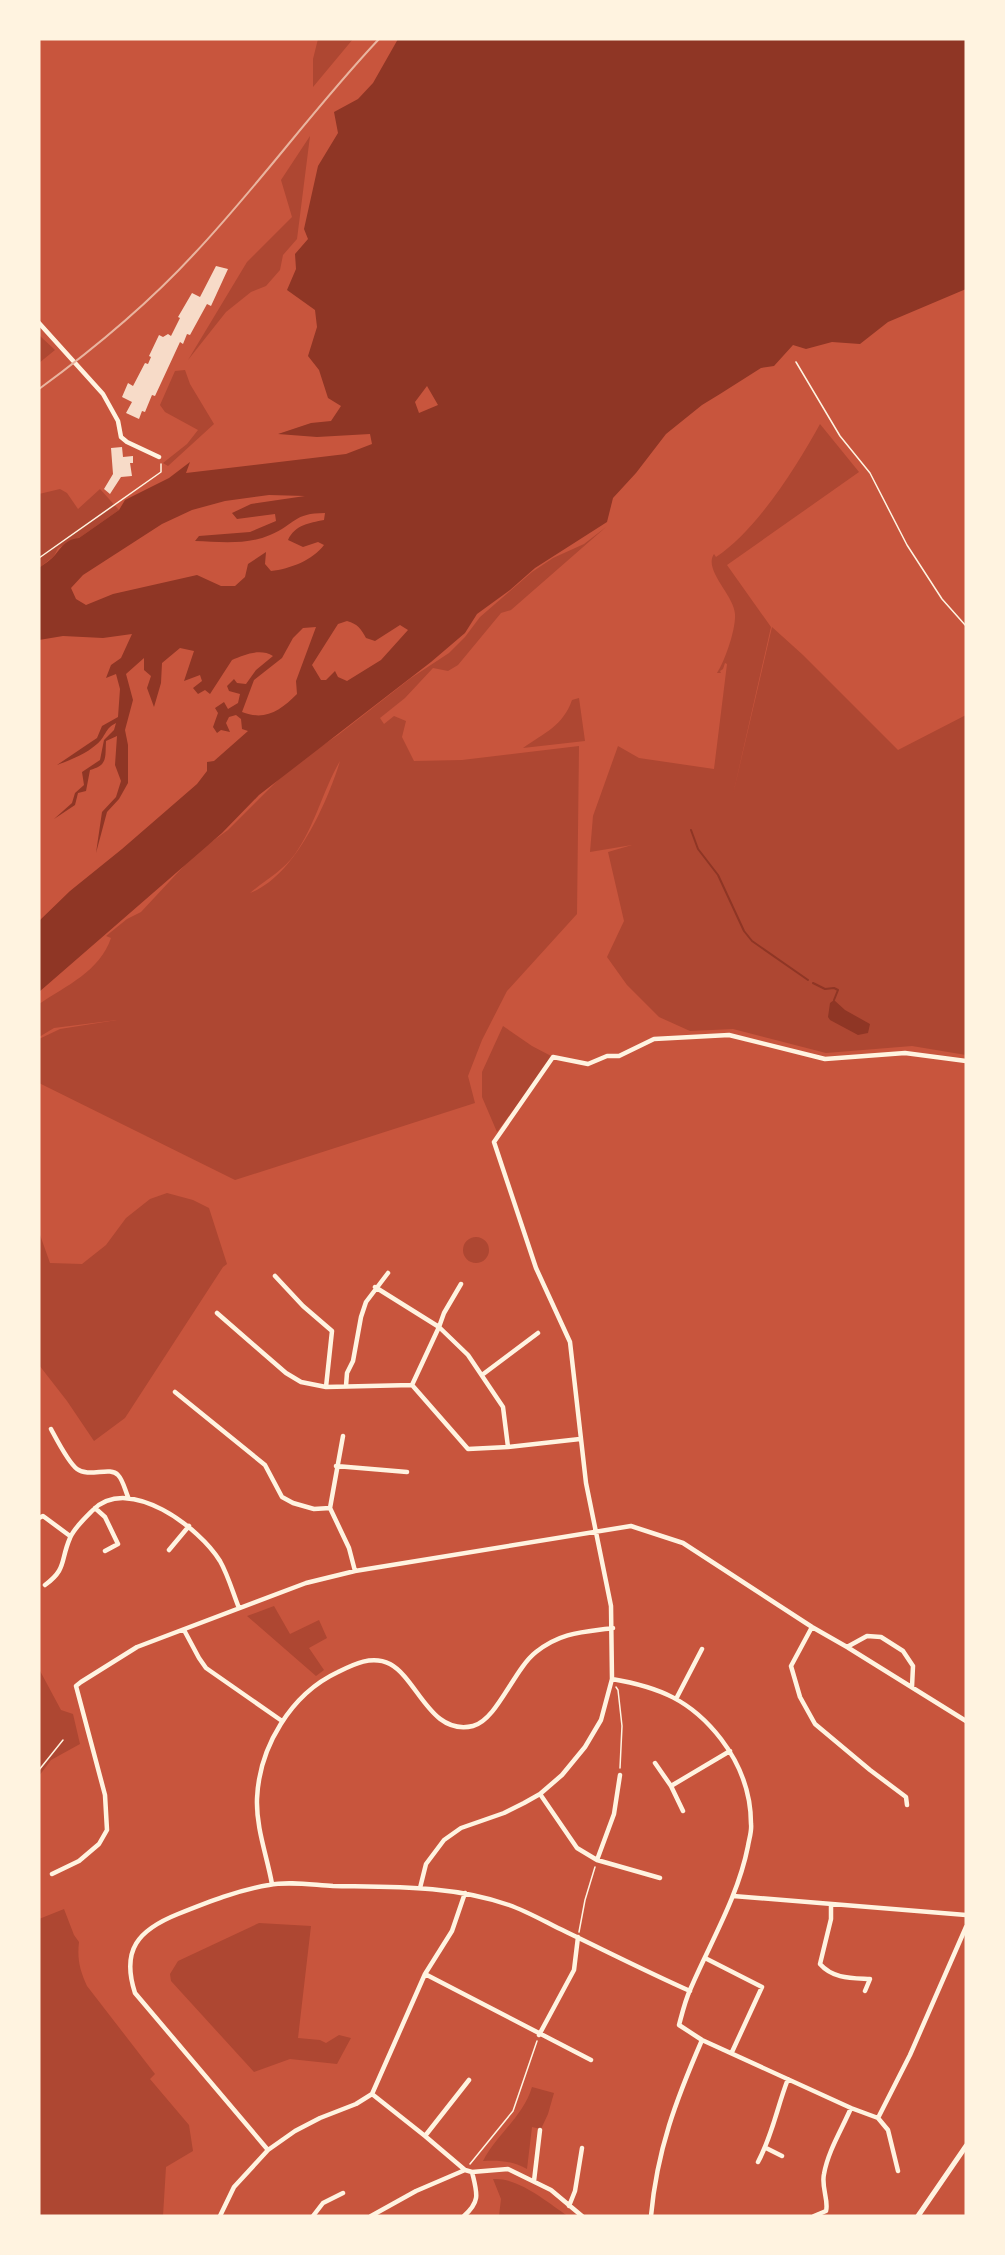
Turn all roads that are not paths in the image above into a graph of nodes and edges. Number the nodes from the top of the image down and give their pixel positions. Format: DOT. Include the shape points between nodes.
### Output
graph roads {
  1 [pos="39,323"];
  2 [pos="159,457"];
  3 [pos="966,1061"];
  4 [pos="388,1273"];
  5 [pos="275,1276"];
  6 [pos="461,1284"];
  7 [pos="375,1287"];
  8 [pos="217,1313"];
  9 [pos="440,1327"];
  10 [pos="538,1333"];
  11 [pos="482,1375"];
  12 [pos="412,1385"];
  13 [pos="346,1386"];
  14 [pos="326,1387"];
  15 [pos="175,1392"];
  16 [pos="51,1429"];
  17 [pos="343,1436"];
  18 [pos="580,1439"];
  19 [pos="508,1447"];
  20 [pos="336,1466"];
  21 [pos="407,1472"];
  22 [pos="128,1497"];
  23 [pos="95,1508"];
  24 [pos="330,1508"];
  25 [pos="39,1518"];
  26 [pos="189,1526"];
  27 [pos="595,1531"];
  28 [pos="70,1536"];
  29 [pos="105,1551"];
  30 [pos="169,1551"];
  31 [pos="355,1571"];
  32 [pos="45,1585"];
  33 [pos="239,1608"];
  34 [pos="812,1627"];
  35 [pos="613,1628"];
  36 [pos="184,1630"];
  37 [pos="847,1647"];
  38 [pos="702,1649"];
  39 [pos="612,1679"];
  40 [pos="912,1687"];
  41 [pos="676,1699"];
  42 [pos="282,1721"];
  43 [pos="966,1722"];
  44 [pos="730,1751"];
  45 [pos="655,1763"];
  46 [pos="620,1775"];
  47 [pos="671,1786"];
  48 [pos="540,1794"];
  49 [pos="907,1805"];
  50 [pos="683,1810"];
  51 [pos="597,1860"];
  52 [pos="52,1874"];
  53 [pos="660,1878"];
  54 [pos="272,1884"];
  55 [pos="420,1888"];
  56 [pos="465,1893"];
  57 [pos="733,1896"];
  58 [pos="831,1904"];
  59 [pos="966,1915"];
  60 [pos="966,1927"];
  61 [pos="578,1937"];
  62 [pos="705,1958"];
  63 [pos="425,1974"];
  64 [pos="690,1991"];
  65 [pos="865,1991"];
  66 [pos="539,2035"];
  67 [pos="702,2040"];
  68 [pos="732,2052"];
  69 [pos="591,2060"];
  70 [pos="788,2079"];
  71 [pos="469,2080"];
  72 [pos="372,2094"];
  73 [pos="851,2108"];
  74 [pos="878,2118"];
  75 [pos="540,2130"];
  76 [pos="425,2136"];
  77 [pos="966,2146"];
  78 [pos="582,2148"];
  79 [pos="765,2148"];
  80 [pos="268,2150"];
  81 [pos="782,2156"];
  82 [pos="758,2162"];
  83 [pos="465,2170"];
  84 [pos="898,2170"];
  85 [pos="472,2172"];
  86 [pos="534,2181"];
  87 [pos="343,2193"];
  88 [pos="569,2206"];
  89 [pos="220,2216"];
  90 [pos="312,2216"];
  91 [pos="371,2216"];
  92 [pos="464,2216"];
  93 [pos="582,2216"];
  94 [pos="651,2216"];
  95 [pos="814,2216"];
  96 [pos="918,2216"];
  1 -- 2 [label="street" via="103,394 118,421 121,437"];
  3 -- 18 [label="street" via="905,1053 825,1059 729,1035 654,1038 618,1056 588,1064 553,1057 494,1142 536,1268 570,1342"];
  4 -- 7 [label="street"];
  5 -- 14 [label="street" via="332,1331"];
  6 -- 9 [label="street"];
  7 -- 9 [label="street"];
  7 -- 13 [label="street" via="361,1317"];
  8 -- 14 [label="street" via="286,1373 301,1382"];
  9 -- 11 [label="street"];
  9 -- 12 [label="street"];
  10 -- 11 [label="street"];
  11 -- 19 [label="street" via="502,1407"];
  12 -- 13 [label="street"];
  12 -- 19 [label="street" via="468,1449"];
  13 -- 14 [label="street"];
  15 -- 24 [label="street" via="265,1465 282,1497 314,1509"];
  16 -- 22 [label="street" via="75,1469 118,1474"];
  17 -- 20 [label="street"];
  18 -- 19 [label="street"];
  18 -- 27 [label="street"];
  20 -- 21 [label="street"];
  20 -- 24 [label="street"];
  22 -- 23 [label="street" via="116,1497"];
  22 -- 26 [label="street" via="154,1505"];
  23 -- 28 [label="street"];
  23 -- 29 [label="street" via="105,1517 118,1544"];
  24 -- 31 [label="street"];
  25 -- 28 [label="street" via="43,1516"];
  26 -- 30 [label="street"];
  26 -- 33 [label="street" via="220,1562"];
  27 -- 31 [label="street"];
  27 -- 34 [label="street" via="631,1526 682,1543"];
  27 -- 35 [label="street"];
  28 -- 32 [label="street" via="58,1575"];
  31 -- 33 [label="street" via="306,1583"];
  33 -- 36 [label="street"];
  34 -- 37 [label="street"];
  34 -- 49 [label="street" via="791,1666 800,1697 815,1724 906,1797"];
  35 -- 39 [label="street"];
  35 -- 42 [label="street" via="568,1634 536,1652 488,1719 472,1726 454,1725 436,1717 398,1670 368,1660 318,1683"];
  36 -- 42 [label="street" via="206,1668"];
  36 -- 52 [label="street" via="137,1647 76,1686 105,1796 107,1830 99,1844 79,1861"];
  37 -- 40 [label="street"];
  37 -- 40 [label="street" via="867,1636 881,1637 903,1651 913,1666"];
  38 -- 41 [label="street"];
  39 -- 41 [label="street" via="645,1685"];
  39 -- 48 [label="street" via="601,1720 585,1747"];
  40 -- 43 [label="street"];
  41 -- 44 [label="street" via="710,1725"];
  42 -- 54 [label="street" via="270,1742 257,1798"];
  44 -- 47 [label="street"];
  44 -- 57 [label="street" via="744,1778 752,1825"];
  45 -- 47 [label="street"];
  46 -- 51 [label="street" via="614,1814"];
  47 -- 50 [label="street"];
  48 -- 51 [label="street" via="577,1848"];
  48 -- 55 [label="street" via="504,1813 461,1828 444,1840 426,1864"];
  51 -- 53 [label="street"];
  54 -- 55 [label="street"];
  54 -- 80 [label="street" via="228,1895 149,1929 131,1954 129,1974 135,1994"];
  55 -- 56 [label="street"];
  56 -- 61 [label="street" via="509,1905"];
  56 -- 63 [label="street" via="452,1931"];
  57 -- 58 [label="street"];
  57 -- 62 [label="street"];
  58 -- 59 [label="street"];
  58 -- 65 [label="street" via="820,1964 844,1978 870,1979"];
  60 -- 74 [label="street"];
  61 -- 64 [label="street"];
  61 -- 66 [label="street" via="574,1970"];
  62 -- 64 [label="street"];
  62 -- 68 [label="street" via="762,1987"];
  63 -- 66 [label="street"];
  63 -- 72 [label="street"];
  64 -- 67 [label="street" via="679,2025"];
  66 -- 69 [label="street"];
  67 -- 68 [label="street"];
  67 -- 94 [label="street" via="663,2140"];
  68 -- 70 [label="street"];
  70 -- 73 [label="street"];
  70 -- 79 [label="street"];
  71 -- 76 [label="street"];
  72 -- 76 [label="street"];
  72 -- 80 [label="street" via="295,2131"];
  73 -- 74 [label="street"];
  73 -- 95 [label="street" via="826,2163 826,2211"];
  74 -- 84 [label="street" via="888,2130"];
  75 -- 86 [label="street"];
  76 -- 83 [label="street"];
  77 -- 96 [label="street"];
  78 -- 88 [label="street"];
  79 -- 81 [label="street"];
  79 -- 82 [label="street"];
  80 -- 89 [label="street" via="234,2187"];
  83 -- 85 [label="street"];
  83 -- 91 [label="street"];
  85 -- 86 [label="street" via="508,2169"];
  85 -- 92 [label="street" via="478,2194 474,2208"];
  86 -- 88 [label="street"];
  87 -- 90 [label="street" via="323,2203"];
  88 -- 93 [label="street"];
}
